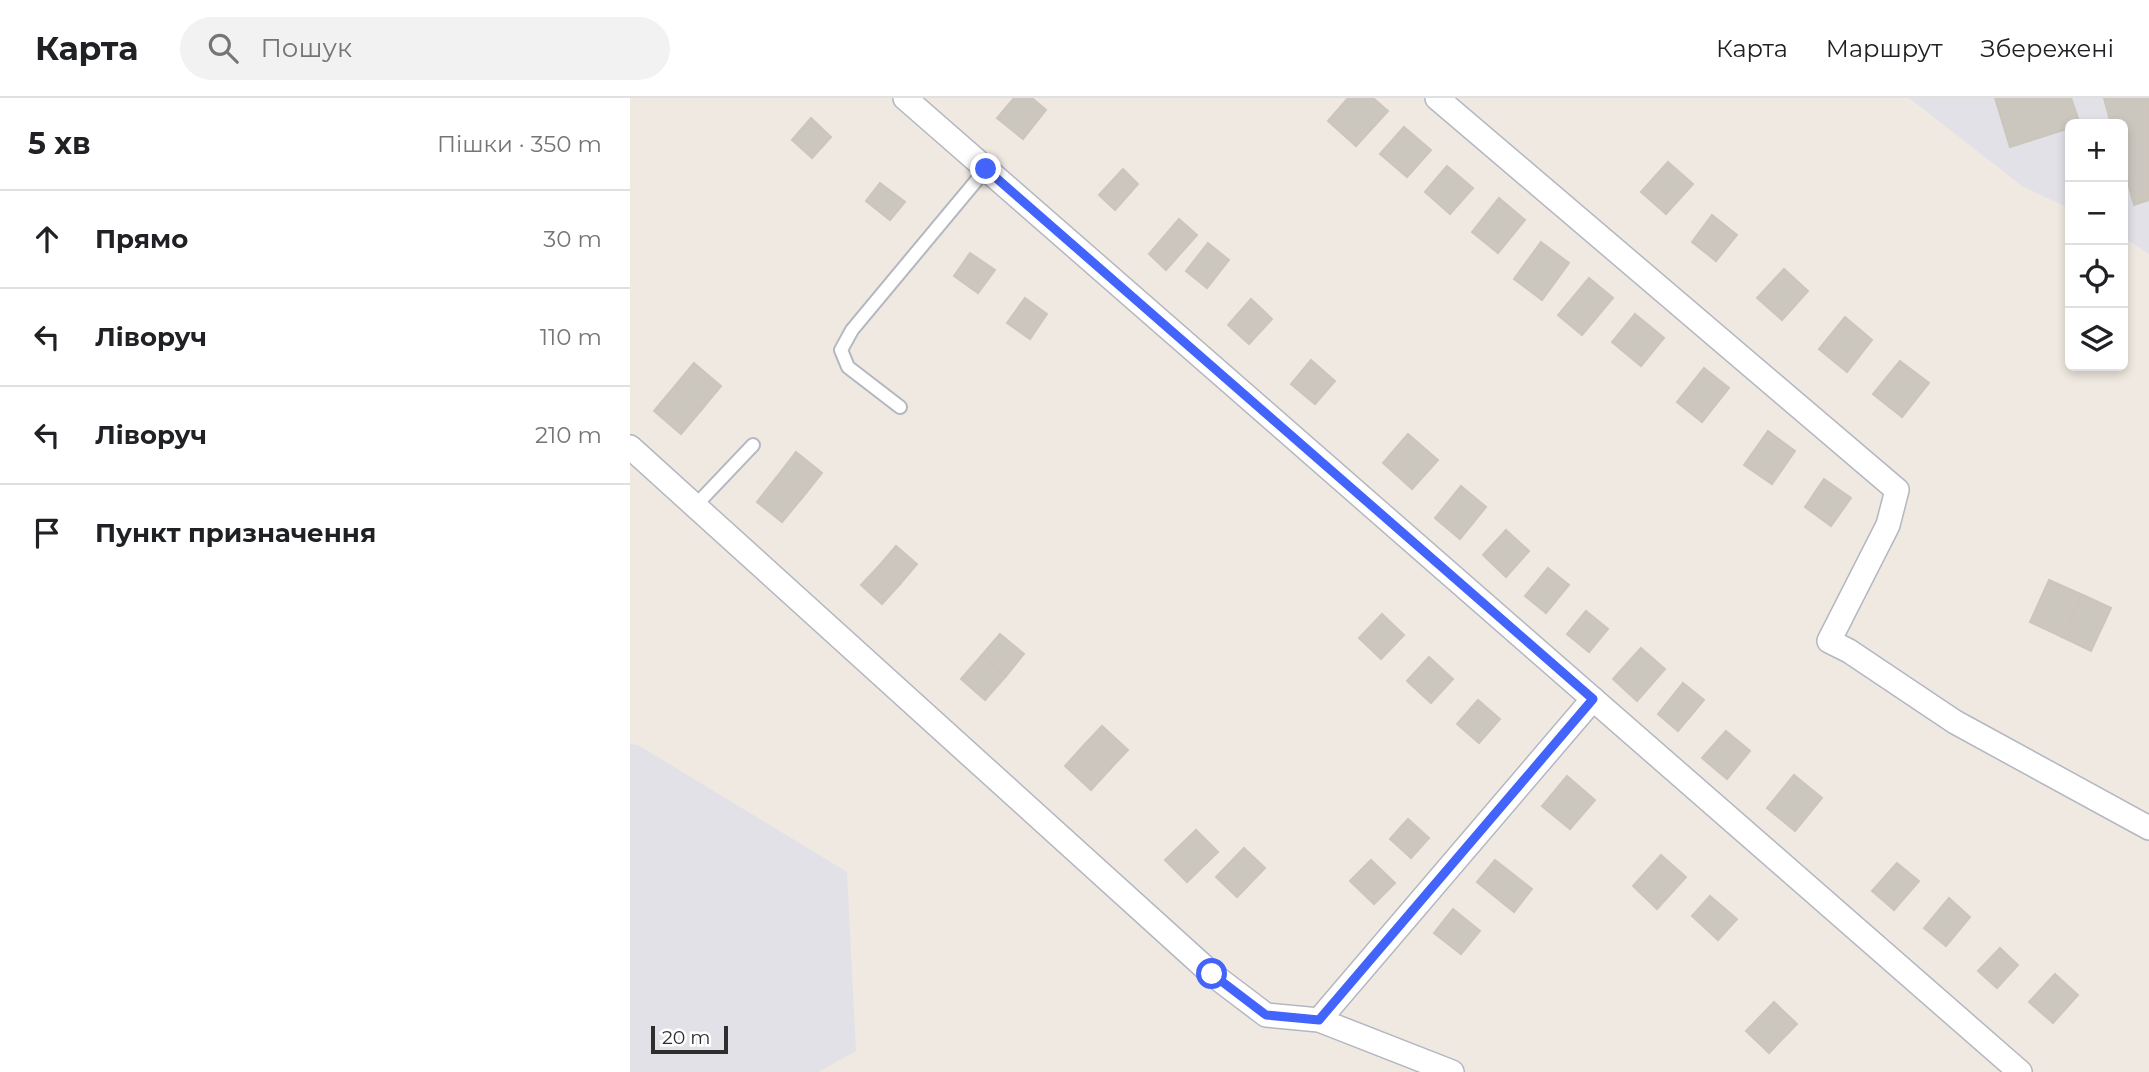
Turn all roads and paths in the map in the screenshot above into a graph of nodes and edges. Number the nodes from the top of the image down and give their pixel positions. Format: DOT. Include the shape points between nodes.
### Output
graph roads {
  1 [pos="905,98"];
  2 [pos="1437,98"];
  3 [pos="986,169"];
  4 [pos="900,407"];
  5 [pos="753,445"];
  6 [pos="630,447"];
  7 [pos="696,505"];
  8 [pos="1593,699"];
  9 [pos="2149,828"];
  10 [pos="1319,1020"];
  11 [pos="1452,1072"];
  12 [pos="2020,1072"];
  1 -- 3 [label="street"];
  2 -- 9 [label="street" via="1897,490 1888,524 1829,641 1955,722"];
  3 -- 4 [label="lane" via="841,349 848,367"];
  3 -- 8 [label="street"];
  5 -- 7 [label="lane"];
  6 -- 7 [label="street"];
  7 -- 10 [label="street" via="1212,974 1266,1015"];
  8 -- 10 [label="street"];
  8 -- 12 [label="street"];
  10 -- 11 [label="street"];
}
